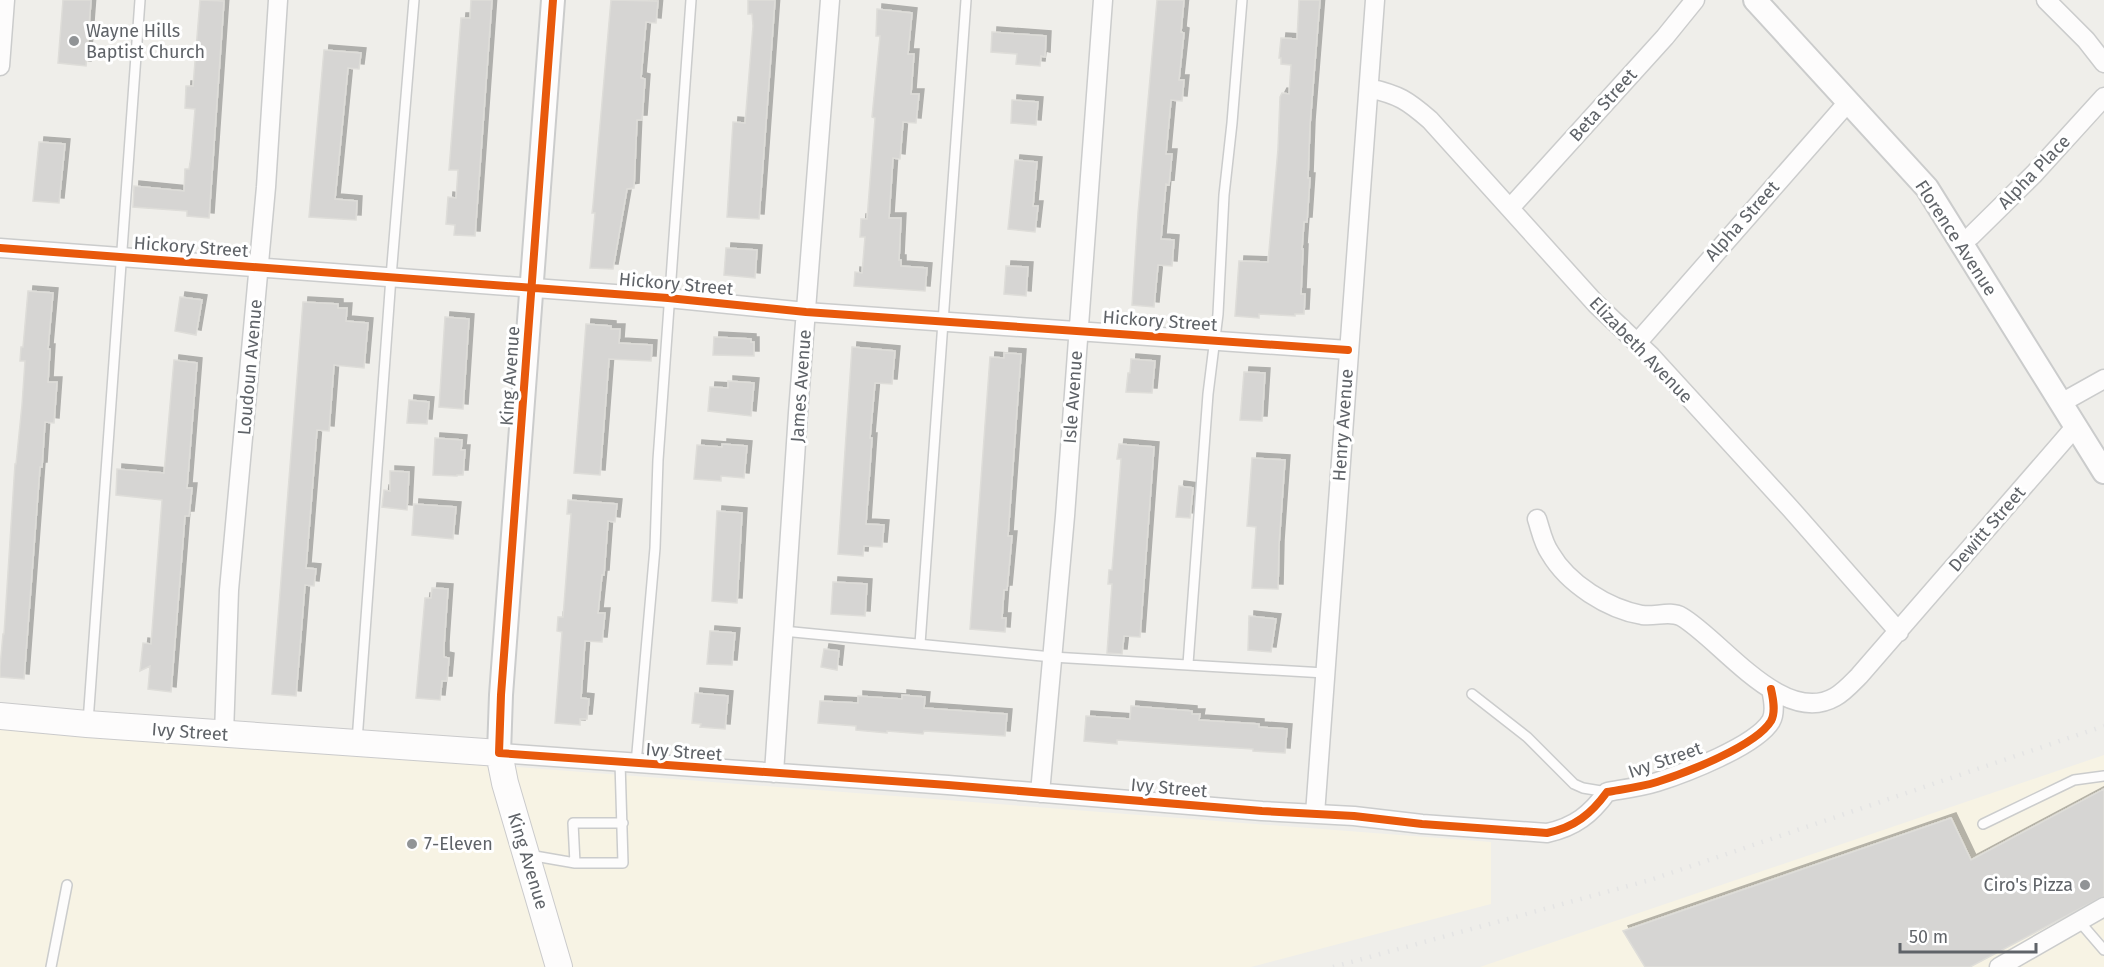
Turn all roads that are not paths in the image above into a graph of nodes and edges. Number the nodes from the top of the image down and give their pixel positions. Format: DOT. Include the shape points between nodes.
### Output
graph roads {
  1 [pos="5,0"];
  2 [pos="140,0"];
  3 [pos="278,0"];
  4 [pos="414,0"];
  5 [pos="553,0"];
  6 [pos="691,0"];
  7 [pos="830,0"];
  8 [pos="966,0"];
  9 [pos="1103,0"];
  10 [pos="1242,0"];
  11 [pos="1375,0"];
  12 [pos="1695,0"];
  13 [pos="1755,0"];
  14 [pos="2046,0"];
  15 [pos="2104,63"];
  16 [pos="0,66"];
  17 [pos="1369,88"];
  18 [pos="2104,97"];
  19 [pos="1849,101"];
  20 [pos="1510,208"];
  21 [pos="1962,243"];
  22 [pos="0,248"];
  23 [pos="121,257"];
  24 [pos="259,267"];
  25 [pos="391,277"];
  26 [pos="532,288"];
  27 [pos="669,298"];
  28 [pos="806,312"];
  29 [pos="944,321"];
  30 [pos="1078,330"];
  31 [pos="1215,340"];
  32 [pos="1637,343"];
  33 [pos="1348,350"];
  34 [pos="2104,379"];
  35 [pos="2061,403"];
  36 [pos="2076,426"];
  37 [pos="2104,472"];
  38 [pos="1537,519"];
  39 [pos="783,631"];
  40 [pos="1899,632"];
  41 [pos="920,644"];
  42 [pos="1052,657"];
  43 [pos="1188,664"];
  44 [pos="1325,673"];
  45 [pos="1771,689"];
  46 [pos="1472,694"];
  47 [pos="0,716"];
  48 [pos="87,724"];
  49 [pos="224,734"];
  50 [pos="356,744"];
  51 [pos="499,753"];
  52 [pos="628,763"];
  53 [pos="774,773"];
  54 [pos="2104,776"];
  55 [pos="1607,792"];
  56 [pos="1040,793"];
  57 [pos="1315,814"];
  58 [pos="623,823"];
  59 [pos="1983,824"];
  60 [pos="526,855"];
  61 [pos="575,863"];
  62 [pos="67,885"];
  63 [pos="2104,907"];
  64 [pos="2079,921"];
  65 [pos="2104,950"];
  66 [pos="51,967"];
  67 [pos="560,967"];
  68 [pos="1999,967"];
  1 -- 16 [label="street"];
  2 -- 23 [label="lane"];
  3 -- 24 [label="street, Loudoun Avenue"];
  4 -- 25 [label="lane"];
  5 -- 26 [label="street, King Avenue"];
  6 -- 27 [label="lane"];
  7 -- 28 [label="street, James Avenue"];
  8 -- 29 [label="lane"];
  9 -- 30 [label="street, Isle Avenue"];
  10 -- 31 [label="lane"];
  11 -- 17 [label="street, Henry Avenue"];
  12 -- 20 [label="street, Beta Street"];
  13 -- 19 [label="street, Florence Avenue"];
  14 -- 15 [label="street"];
  17 -- 20 [label="street, Elizabeth Avenue" via="1394,94 1430,120"];
  17 -- 33 [label="street, Henry Avenue"];
  18 -- 21 [label="street, Alpha Place" via="2034,174"];
  19 -- 21 [label="street, Florence Avenue" via="1926,188"];
  19 -- 32 [label="street, Alpha Street"];
  20 -- 32 [label="street, Elizabeth Avenue" via="1596,304"];
  21 -- 35 [label="street, Florence Avenue"];
  22 -- 23 [label="street, Hickory Street"];
  23 -- 24 [label="street, Hickory Street"];
  23 -- 48 [label="lane"];
  24 -- 25 [label="street, Hickory Street"];
  24 -- 49 [label="street, Loudoun Avenue" via="230,591"];
  25 -- 26 [label="street, Hickory Street"];
  25 -- 50 [label="lane"];
  26 -- 27 [label="street, Hickory Street"];
  26 -- 51 [label="street, King Avenue"];
  27 -- 28 [label="street, Hickory Street"];
  27 -- 52 [label="lane" via="655,548"];
  28 -- 29 [label="street, Hickory Street"];
  28 -- 39 [label="street, James Avenue"];
  29 -- 30 [label="street, Hickory Street"];
  29 -- 41 [label="lane"];
  30 -- 31 [label="street, Hickory Street"];
  30 -- 42 [label="street, Isle Avenue"];
  31 -- 33 [label="street, Hickory Street"];
  31 -- 43 [label="lane"];
  32 -- 40 [label="street, Elizabeth Avenue"];
  33 -- 44 [label="street, Henry Avenue"];
  34 -- 35 [label="street"];
  35 -- 36 [label="street, Florence Avenue"];
  36 -- 37 [label="street, Florence Avenue"];
  36 -- 40 [label="street, Dewitt Street"];
  38 -- 45 [label="street" via="1551,556 1580,585 1628,612 1679,615"];
  39 -- 41 [label="lane"];
  39 -- 53 [label="street, James Avenue"];
  40 -- 45 [label="street" via="1835,697 1805,703"];
  41 -- 42 [label="lane"];
  42 -- 43 [label="lane"];
  42 -- 56 [label="street, Isle Avenue"];
  43 -- 44 [label="lane"];
  44 -- 57 [label="street, Henry Avenue"];
  45 -- 55 [label="street, Ivy Street" via="1772,719 1750,741 1658,781"];
  46 -- 55 [label="lane" via="1527,737 1574,783"];
  47 -- 48 [label="main road, Ivy Street"];
  48 -- 49 [label="main road, Ivy Street"];
  49 -- 50 [label="main road, Ivy Street"];
  50 -- 51 [label="main road, Ivy Street"];
  51 -- 52 [label="street, Ivy Street"];
  51 -- 60 [label="main road, King Avenue"];
  52 -- 53 [label="street, Ivy Street"];
  52 -- 58 [label="lane"];
  53 -- 56 [label="street, Ivy Street"];
  54 -- 59 [label="lane" via="2074,780"];
  55 -- 57 [label="street, Ivy Street" via="1579,822 1547,833"];
  56 -- 57 [label="street, Ivy Street"];
  58 -- 61 [label="lane" via="623,863"];
  58 -- 61 [label="lane" via="573,823"];
  60 -- 61 [label="lane"];
  60 -- 67 [label="main road, King Avenue"];
  62 -- 66 [label="lane"];
  63 -- 64 [label="street"];
  64 -- 65 [label="lane"];
  64 -- 68 [label="street"];
}
